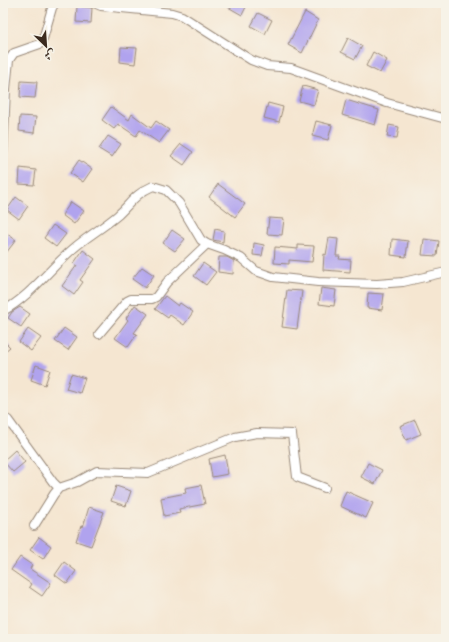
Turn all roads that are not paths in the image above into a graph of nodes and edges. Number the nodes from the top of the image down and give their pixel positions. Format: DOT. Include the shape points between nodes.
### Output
graph roads {
  1 [pos="55,3"];
  2 [pos="94,3"];
  3 [pos="446,119"];
  4 [pos="3,156"];
  5 [pos="207,244"];
  6 [pos="446,272"];
  7 [pos="3,311"];
  8 [pos="99,334"];
  9 [pos="3,417"];
  10 [pos="59,488"];
  11 [pos="325,488"];
  12 [pos="34,526"];
  1 -- 4 [label="street" via="40,44 14,53 9,60"];
  2 -- 3 [label="street" via="182,16 251,60 267,66 291,68 387,103"];
  5 -- 6 [label="street" via="240,258 256,271 289,280 377,284 403,282"];
  5 -- 7 [label="street" via="201,240 179,203 166,190 153,186 131,200 119,214 75,247 36,287"];
  5 -- 8 [label="street" via="166,282 156,297 127,301"];
  9 -- 10 [label="street" via="8,420"];
  10 -- 11 [label="street" via="97,471 148,473 235,436 257,433 292,434 297,477"];
  10 -- 12 [label="street"];
}
